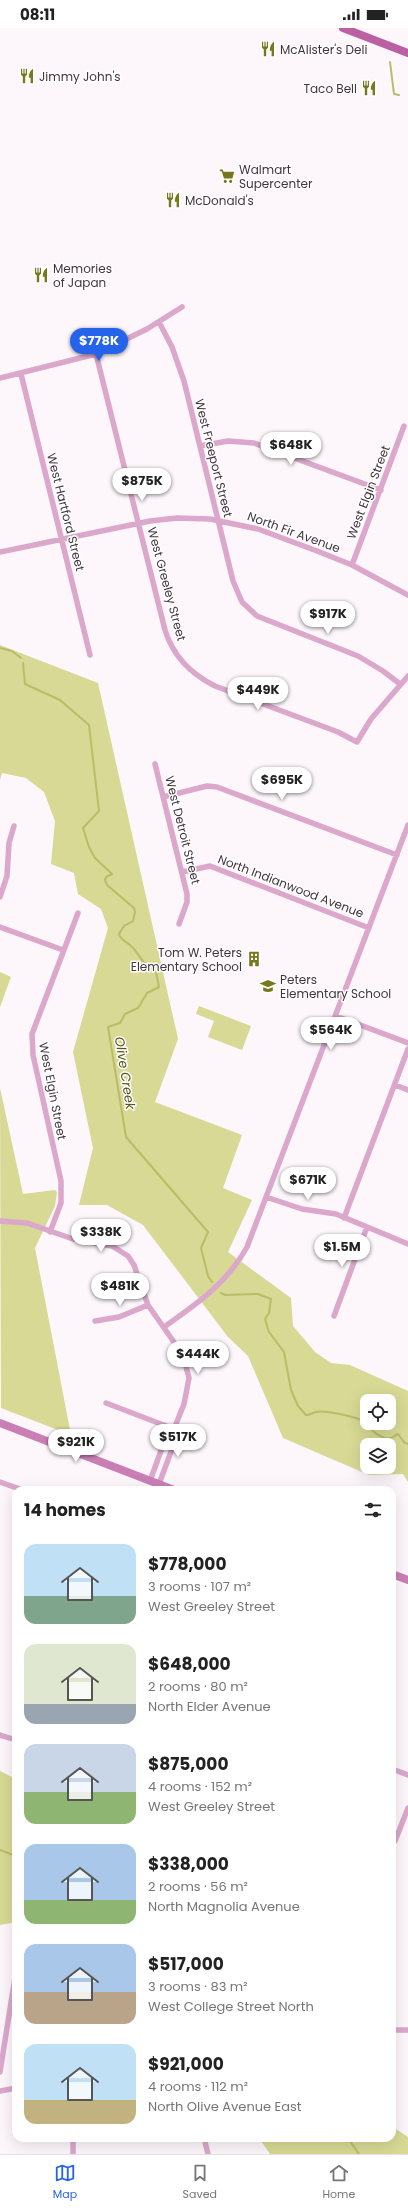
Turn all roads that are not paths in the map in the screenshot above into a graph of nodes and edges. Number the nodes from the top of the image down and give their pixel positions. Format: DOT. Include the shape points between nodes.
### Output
graph roads {
  1 [pos="343,28"];
  2 [pos="352,30"];
  3 [pos="408,53"];
  4 [pos="182,308"];
  5 [pos="159,322"];
  6 [pos="96,354"];
  7 [pos="21,374"];
  8 [pos="0,378"];
  9 [pos="404,426"];
  10 [pos="200,446"];
  11 [pos="380,490"];
  12 [pos="218,520"];
  13 [pos="139,523"];
  14 [pos="61,540"];
  15 [pos="0,552"];
  16 [pos="352,565"];
  17 [pos="408,595"];
  18 [pos="90,655"];
  19 [pos="408,676"];
  20 [pos="400,684"];
  21 [pos="155,764"];
  22 [pos="164,797"];
  23 [pos="408,825"];
  24 [pos="14,826"];
  25 [pos="397,855"];
  26 [pos="182,872"];
  27 [pos="0,897"];
  28 [pos="78,913"];
  29 [pos="180,924"];
  30 [pos="0,927"];
  31 [pos="369,928"];
  32 [pos="63,950"];
  33 [pos="336,1016"];
  34 [pos="408,1043"];
  35 [pos="408,1049"];
  36 [pos="395,1084"];
  37 [pos="408,1090"];
  38 [pos="266,1197"];
  39 [pos="344,1218"];
  40 [pos="0,1221"];
  41 [pos="367,1227"];
  42 [pos="50,1232"];
  43 [pos="408,1244"];
  44 [pos="148,1305"];
  45 [pos="334,1316"];
  46 [pos="95,1321"];
  47 [pos="164,1327"];
  48 [pos="106,1403"];
  49 [pos="0,1423"];
  50 [pos="174,1429"];
  51 [pos="150,1481"];
  52 [pos="0,1482"];
  53 [pos="159,1484"];
  54 [pos="12,1486"];
  55 [pos="164,1486"];
  56 [pos="396,1576"];
  57 [pos="408,1580"];
  58 [pos="0,1735"];
  59 [pos="12,1739"];
  60 [pos="396,1770"];
  61 [pos="408,1775"];
  62 [pos="408,1808"];
  63 [pos="396,1838"];
  64 [pos="12,1996"];
  65 [pos="396,2030"];
  66 [pos="408,2030"];
  67 [pos="0,2072"];
  68 [pos="12,2089"];
  69 [pos="0,2091"];
  70 [pos="73,2142"];
  71 [pos="205,2142"];
  72 [pos="73,2154"];
  73 [pos="208,2154"];
  1 -- 2 [label="main road"];
  2 -- 3 [label="main road"];
  4 -- 5 [label="street"];
  5 -- 6 [label="street"];
  5 -- 10 [label="street, West Freeport Street" via="178,362"];
  6 -- 7 [label="street"];
  6 -- 13 [label="street, West Greeley Street"];
  7 -- 8 [label="street"];
  7 -- 14 [label="street, West Hartford Street"];
  9 -- 11 [label="street, West Elgin Street"];
  10 -- 11 [label="street" via="228,441 254,443"];
  10 -- 12 [label="street, West Freeport Street"];
  11 -- 16 [label="street, West Elgin Street"];
  12 -- 13 [label="street, North Fir Avenue" via="176,518"];
  12 -- 16 [label="street, North Fir Avenue" via="258,529"];
  12 -- 20 [label="street, West Freeport Street" via="233,581 242,602 262,619 358,656"];
  13 -- 14 [label="street, North Fir Avenue"];
  13 -- 20 [label="street, West Greeley Street" via="170,644 191,670 206,681 338,732 357,742 371,719"];
  14 -- 15 [label="street, North Fir Avenue"];
  14 -- 18 [label="street, West Hartford Street"];
  16 -- 17 [label="street, North Fir Avenue"];
  19 -- 20 [label="street"];
  21 -- 22 [label="street, West Detroit Street"];
  22 -- 25 [label="street" via="207,786 217,786"];
  22 -- 26 [label="street, West Detroit Street"];
  23 -- 25 [label="street"];
  24 -- 27 [label="street" via="9,843 7,876"];
  25 -- 31 [label="street"];
  26 -- 29 [label="street, West Detroit Street" via="188,902"];
  26 -- 31 [label="street, North Indianwood Avenue" via="210,866"];
  28 -- 32 [label="street, West Elgin Street"];
  30 -- 32 [label="street"];
  31 -- 33 [label="street"];
  32 -- 42 [label="street, West Elgin Street" via="35,1025 32,1040 33,1055 61,1181 61,1203"];
  33 -- 34 [label="street"];
  33 -- 38 [label="street"];
  35 -- 36 [label="street"];
  36 -- 37 [label="street"];
  36 -- 39 [label="street"];
  38 -- 39 [label="street" via="302,1210 325,1211"];
  38 -- 47 [label="street" via="247,1247 237,1265 215,1289"];
  39 -- 41 [label="street"];
  40 -- 42 [label="street" via="27,1223"];
  41 -- 43 [label="street"];
  41 -- 45 [label="street"];
  42 -- 44 [label="street" via="120,1249 134,1265"];
  44 -- 46 [label="street" via="119,1317"];
  44 -- 47 [label="street"];
  47 -- 50 [label="street" via="183,1355 189,1378 187,1396"];
  48 -- 50 [label="street"];
  49 -- 51 [label="street"];
  50 -- 51 [label="street" via="166,1437"];
  50 -- 53 [label="street" via="175,1441"];
  51 -- 53 [label="street"];
  52 -- 54 [label="street"];
  53 -- 55 [label="street"];
  56 -- 57 [label="street"];
  58 -- 59 [label="street"];
  60 -- 61 [label="street"];
  62 -- 63 [label="street"];
  64 -- 67 [label="street"];
  65 -- 66 [label="street"];
  68 -- 69 [label="street"];
  70 -- 72 [label="street"];
  71 -- 73 [label="street"];
}
